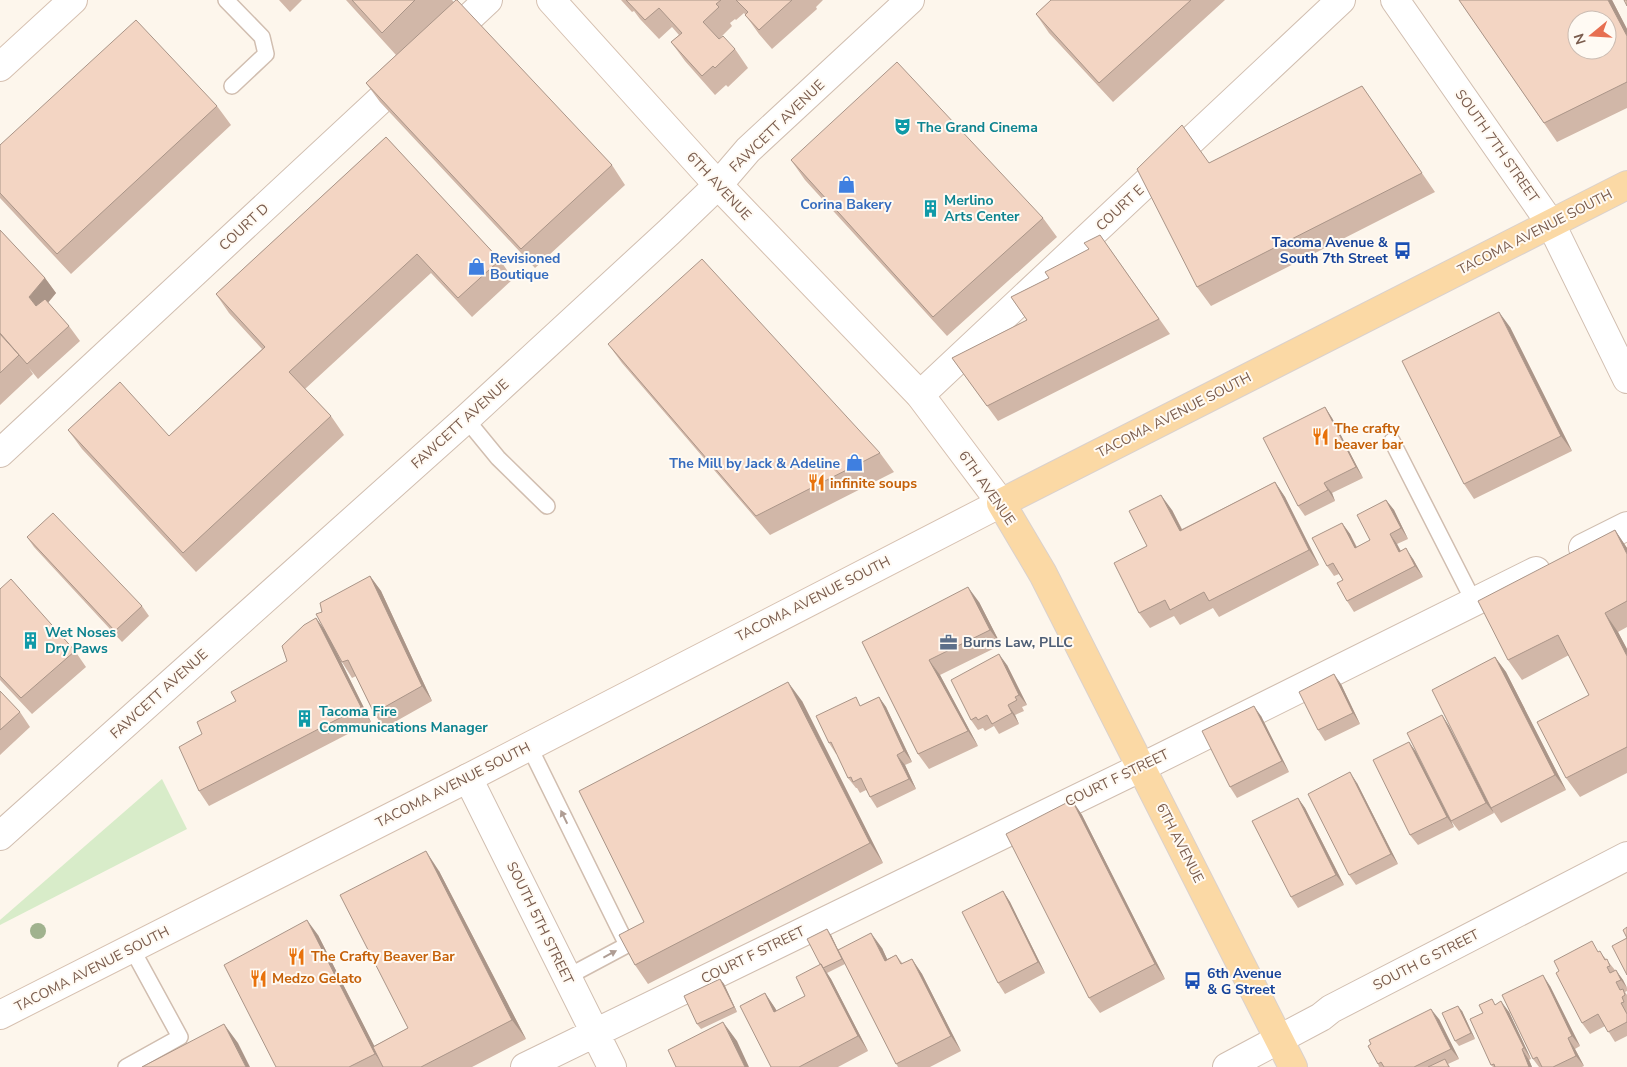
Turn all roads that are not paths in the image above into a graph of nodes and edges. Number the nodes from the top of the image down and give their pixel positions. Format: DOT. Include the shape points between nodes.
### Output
graph roads {
  1 [pos="73,0"];
  2 [pos="226,0"];
  3 [pos="488,0"];
  4 [pos="551,0"];
  5 [pos="910,0"];
  6 [pos="1340,0"];
  7 [pos="1396,0"];
  8 [pos="0,67"];
  9 [pos="232,86"];
  10 [pos="1627,185"];
  11 [pos="718,186"];
  12 [pos="1551,224"];
  13 [pos="1627,379"];
  14 [pos="920,395"];
  15 [pos="466,419"];
  16 [pos="1392,441"];
  17 [pos="0,454"];
  18 [pos="1001,503"];
  19 [pos="547,506"];
  20 [pos="1627,526"];
  21 [pos="1474,602"];
  22 [pos="529,746"];
  23 [pos="1142,767"];
  24 [pos="468,778"];
  25 [pos="2,831"];
  26 [pos="1627,856"];
  27 [pos="132,949"];
  28 [pos="567,977"];
  29 [pos="0,1015"];
  30 [pos="595,1032"];
  31 [pos="1279,1039"];
  32 [pos="126,1067"];
  33 [pos="525,1067"];
  34 [pos="612,1067"];
  35 [pos="1227,1067"];
  36 [pos="1293,1067"];
  1 -- 8 [label="street"];
  2 -- 9 [label="lane" via="262,37 266,54"];
  3 -- 17 [label="street, COURT D"];
  4 -- 11 [label="street, 6TH AVENUE"];
  5 -- 11 [label="street, FAWCETT AVENUE" via="748,150"];
  6 -- 14 [label="street, COURT E"];
  7 -- 12 [label="street, SOUTH 7TH STREET"];
  10 -- 12 [label="main road, TACOMA AVENUE SOUTH"];
  11 -- 14 [label="street, 6TH AVENUE"];
  11 -- 15 [label="street, FAWCETT AVENUE"];
  12 -- 13 [label="street, SOUTH 7TH STREET"];
  12 -- 18 [label="main road, TACOMA AVENUE SOUTH"];
  14 -- 18 [label="street, 6TH AVENUE"];
  15 -- 19 [label="lane" via="498,458"];
  15 -- 25 [label="street, FAWCETT AVENUE"];
  16 -- 21 [label="lane"];
  18 -- 22 [label="street, TACOMA AVENUE SOUTH"];
  18 -- 23 [label="main road, 6TH AVENUE" via="1044,574"];
  20 -- 21 [label="street, COURT F STREET"];
  21 -- 23 [label="street, COURT F STREET"];
  22 -- 24 [label="street, TACOMA AVENUE SOUTH"];
  28 -- 22 [label="lane, one-way" via="627,945"];
  23 -- 30 [label="street, COURT F STREET"];
  23 -- 31 [label="main road, 6TH AVENUE"];
  24 -- 27 [label="street, TACOMA AVENUE SOUTH"];
  24 -- 28 [label="street, SOUTH 5TH STREET"];
  26 -- 31 [label="street, SOUTH G STREET" via="1331,1008 1321,1017"];
  27 -- 29 [label="street, TACOMA AVENUE SOUTH"];
  27 -- 32 [label="lane" via="180,1038"];
  28 -- 30 [label="street, SOUTH 5TH STREET"];
  30 -- 33 [label="street, COURT F STREET"];
  30 -- 34 [label="street, SOUTH 5TH STREET"];
  31 -- 35 [label="street, SOUTH G STREET"];
  31 -- 36 [label="main road, 6TH AVENUE"];
}
